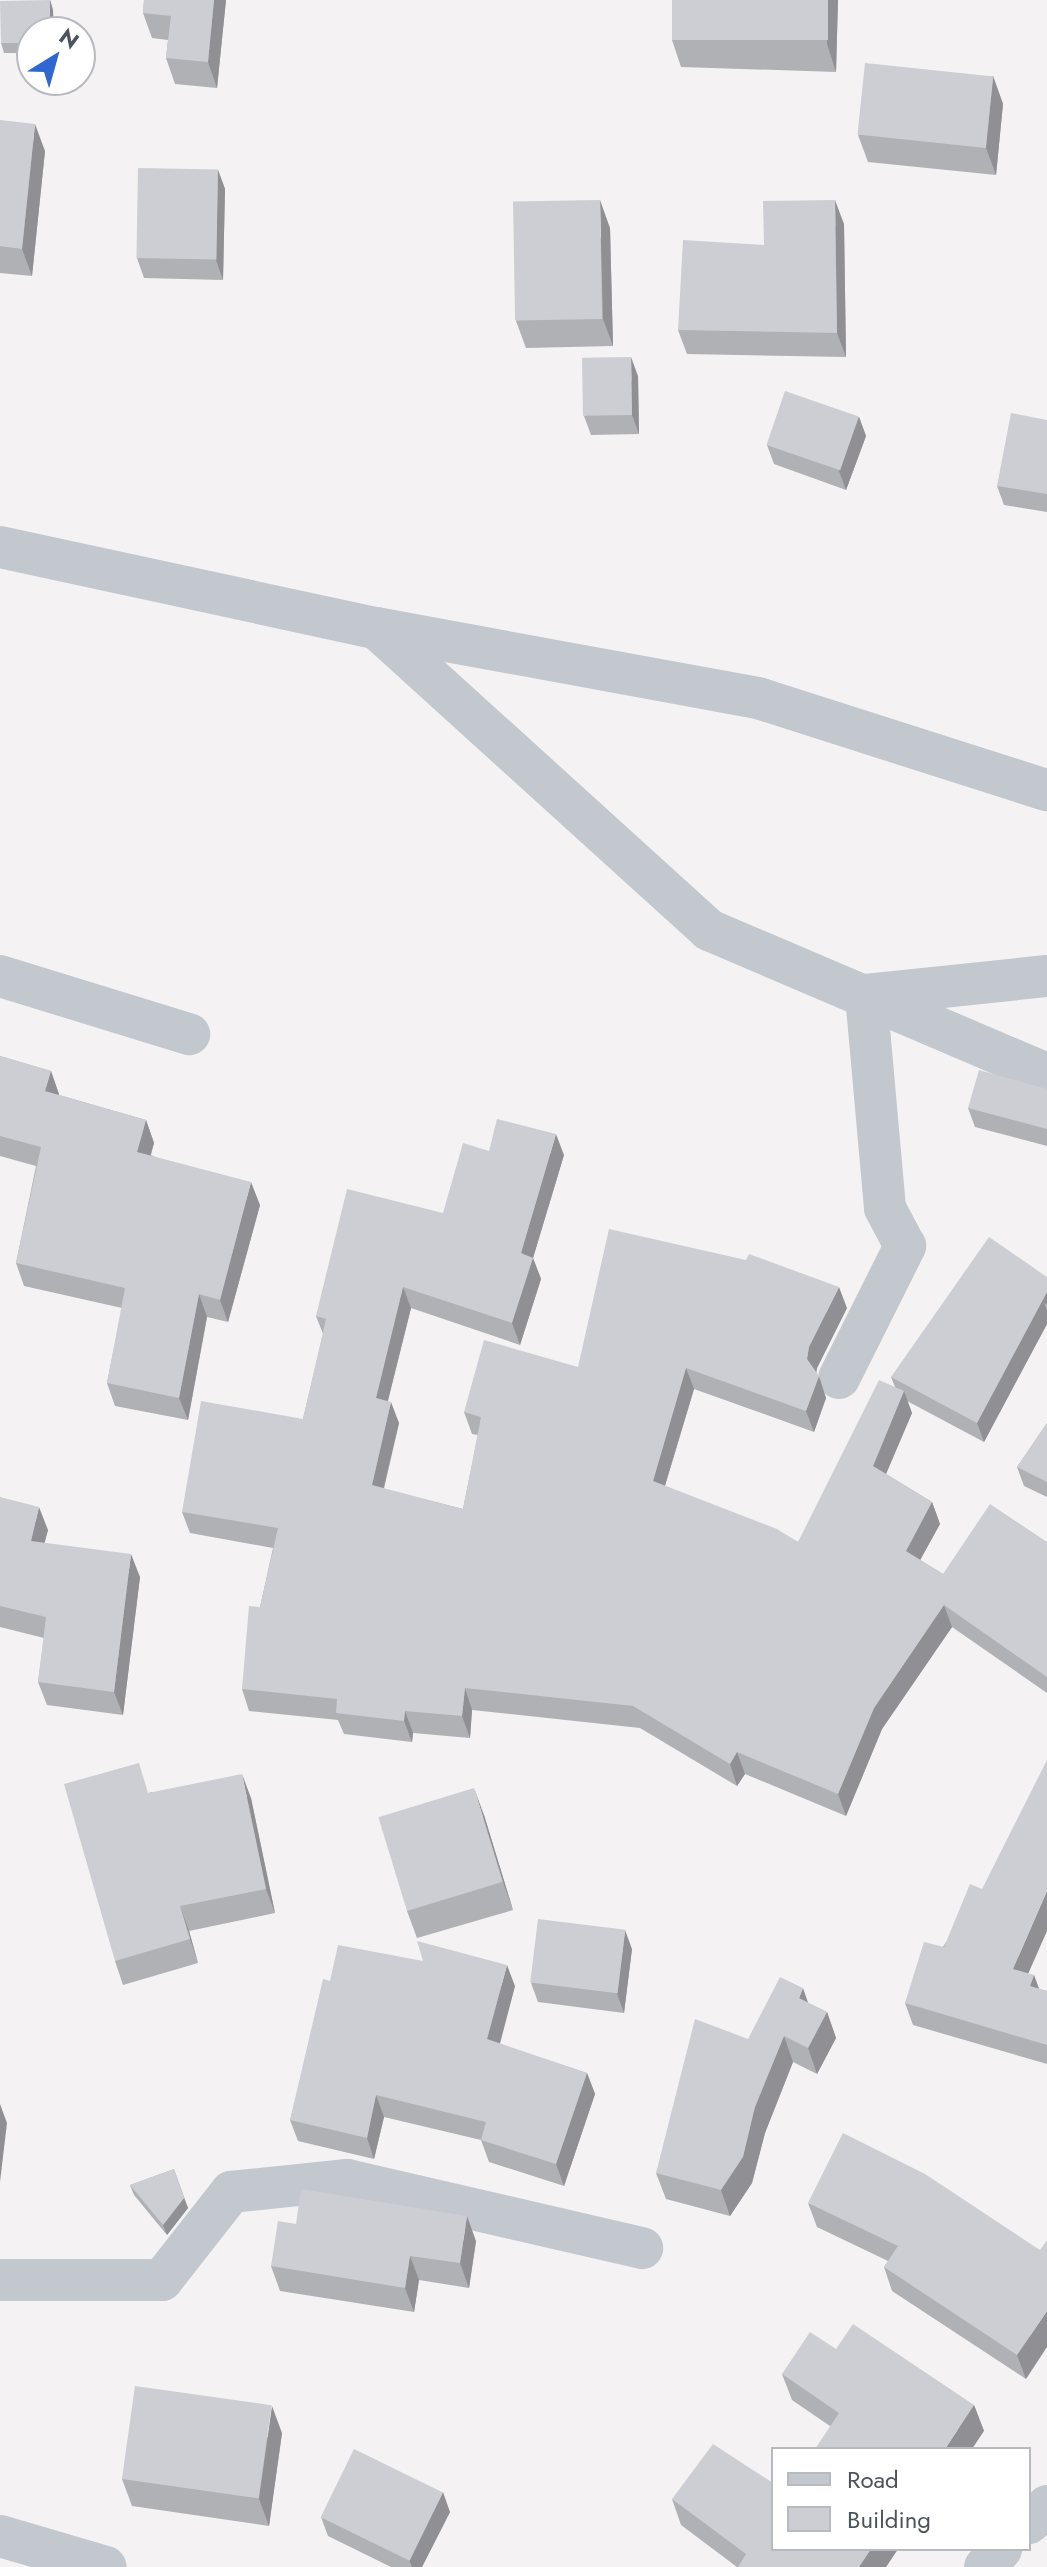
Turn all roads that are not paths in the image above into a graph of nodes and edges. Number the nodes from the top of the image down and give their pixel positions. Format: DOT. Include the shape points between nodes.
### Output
graph roads {
  1 [pos="0,547"];
  2 [pos="376,628"];
  3 [pos="1047,790"];
  4 [pos="0,976"];
  5 [pos="1047,976"];
  6 [pos="866,995"];
  7 [pos="189,1034"];
  8 [pos="1047,1074"];
  9 [pos="839,1378"];
  10 [pos="642,2248"];
  11 [pos="0,2280"];
  12 [pos="1047,2506"];
  13 [pos="1031,2521"];
  14 [pos="0,2536"];
  15 [pos="999,2551"];
  16 [pos="106,2567"];
  17 [pos="985,2567"];
  1 -- 2 [label="street"];
  2 -- 3 [label="street" via="761,699"];
  2 -- 6 [label="street" via="709,930"];
  4 -- 7 [label="street"];
  5 -- 6 [label="street"];
  6 -- 8 [label="street"];
  6 -- 9 [label="street" via="885,1208 905,1246"];
  10 -- 11 [label="street" via="347,2180 231,2192 162,2280"];
  12 -- 13 [label="street"];
  14 -- 16 [label="street"];
  15 -- 17 [label="street"];
}
